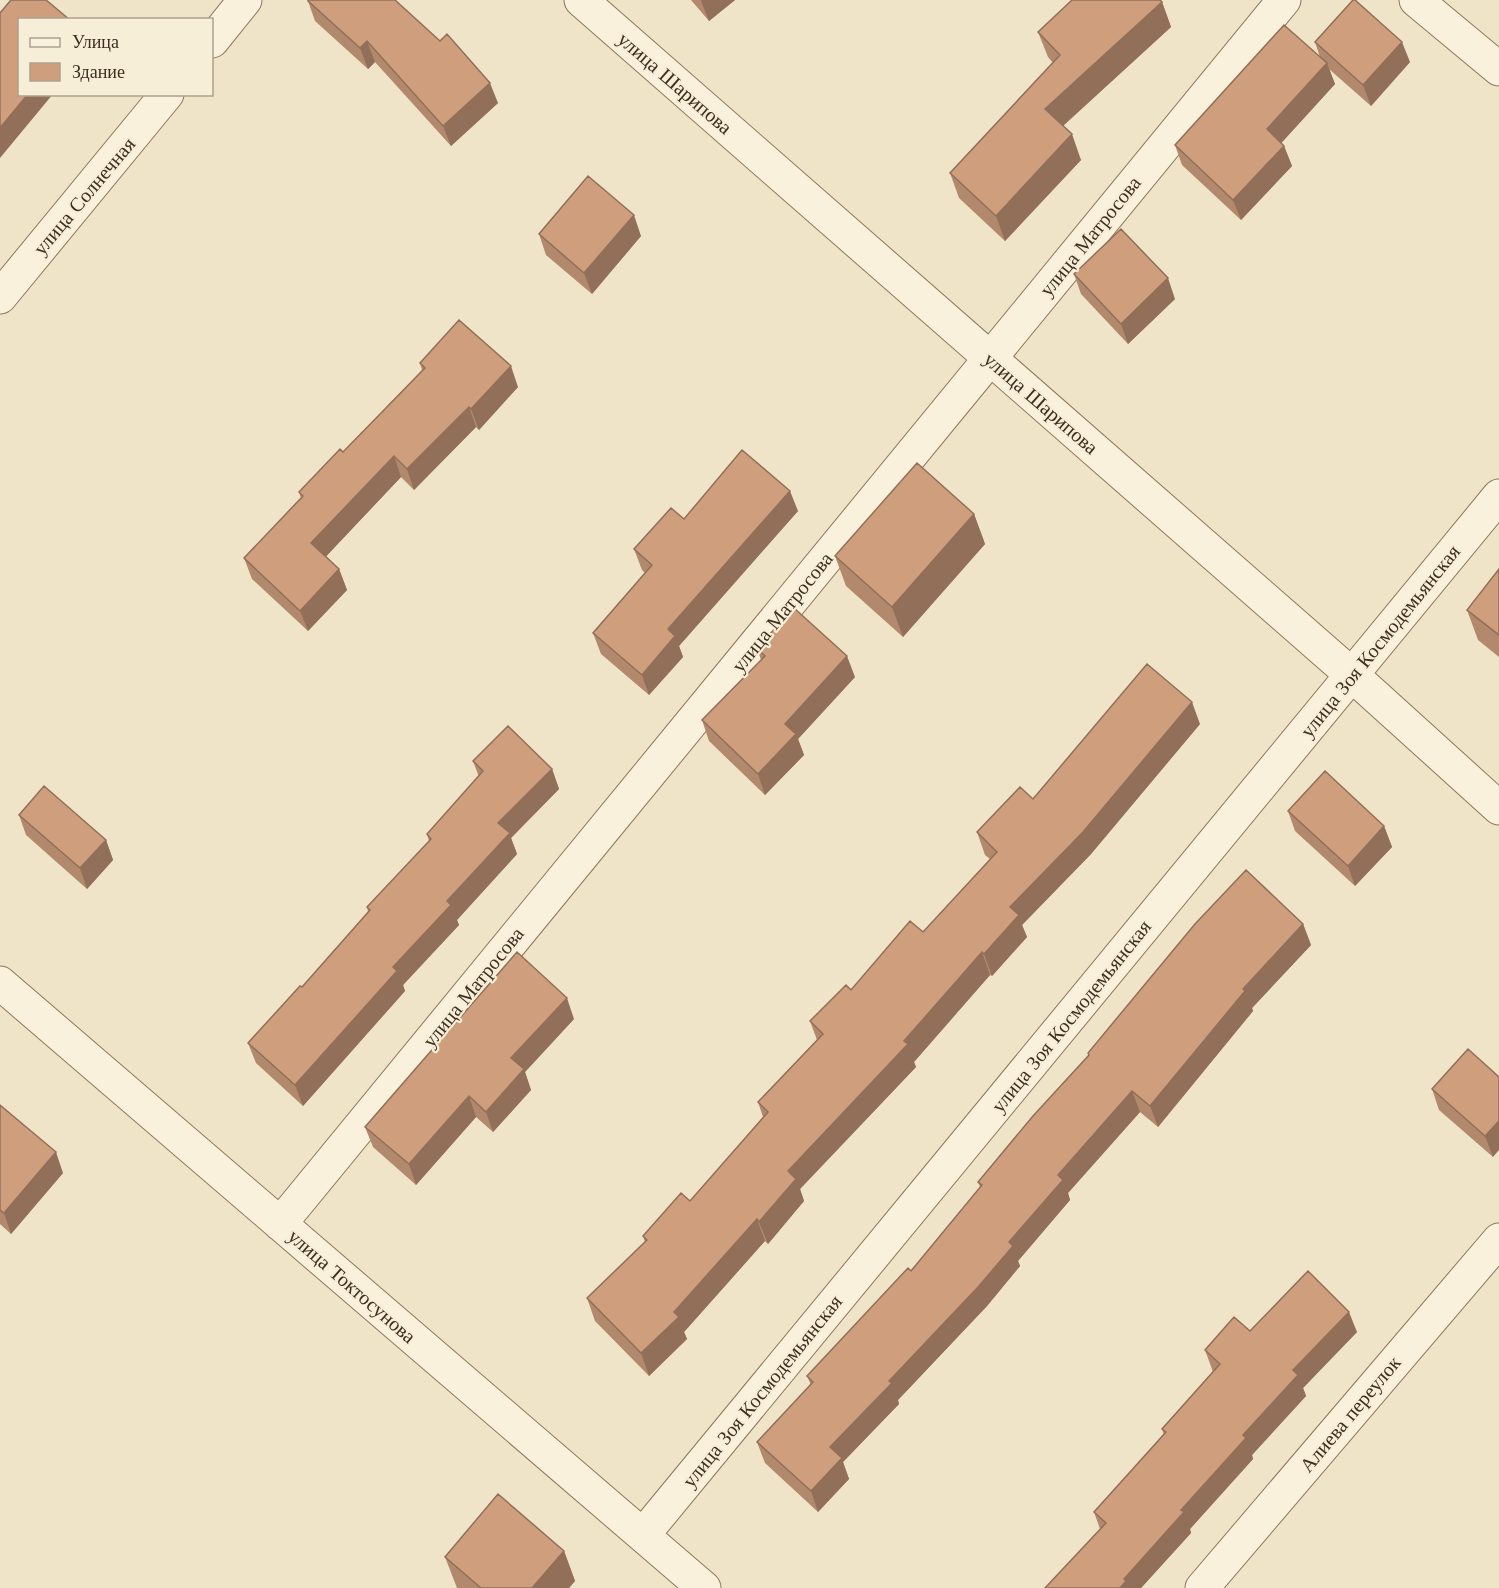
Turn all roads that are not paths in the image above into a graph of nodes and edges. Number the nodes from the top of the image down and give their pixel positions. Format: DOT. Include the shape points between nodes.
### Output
graph roads {
  1 [pos="245,0"];
  2 [pos="580,0"];
  3 [pos="1284,0"];
  4 [pos="1416,0"];
  5 [pos="213,40"];
  6 [pos="1499,69"];
  7 [pos="165,96"];
  8 [pos="0,297"];
  9 [pos="990,358"];
  10 [pos="1499,496"];
  11 [pos="1352,675"];
  12 [pos="1499,808"];
  13 [pos="0,983"];
  14 [pos="279,1224"];
  15 [pos="1499,1240"];
  16 [pos="643,1535"];
  17 [pos="704,1588"];
  18 [pos="1202,1588"];
  1 -- 5 [label="street"];
  2 -- 9 [label="street, улица Шарипова"];
  3 -- 9 [label="street, улица Матросова"];
  4 -- 6 [label="street"];
  7 -- 8 [label="street, улица Солнечная"];
  9 -- 11 [label="street, улица Шарипова"];
  9 -- 14 [label="street, улица Матросова"];
  10 -- 11 [label="street, улица Зоя Космодемьянская"];
  11 -- 12 [label="street, улица Шарипова"];
  11 -- 16 [label="street, улица Зоя Космодемьянская"];
  13 -- 14 [label="street, улица Токтосунова"];
  14 -- 16 [label="street, улица Токтосунова"];
  15 -- 18 [label="street, Алиева переулок"];
  16 -- 17 [label="street, улица Токтосунова"];
}
